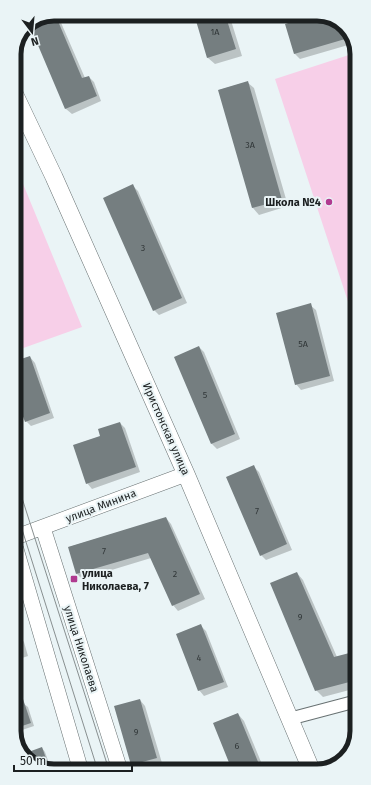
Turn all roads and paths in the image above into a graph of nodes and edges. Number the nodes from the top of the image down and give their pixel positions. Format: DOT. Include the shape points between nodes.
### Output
graph roads {
  1 [pos="21,108"];
  2 [pos="186,474"];
  3 [pos="43,528"];
  4 [pos="21,535"];
  5 [pos="21,566"];
  6 [pos="350,703"];
  7 [pos="289,718"];
  8 [pos="79,764"];
  9 [pos="118,764"];
  10 [pos="309,764"];
  1 -- 2 [label="main road, Иристонская улица"];
  2 -- 3 [label="street, улица Минина"];
  2 -- 7 [label="main road, Иристонская улица"];
  3 -- 4 [label="street, улица Минина"];
  3 -- 9 [label="street, улица Николаева"];
  5 -- 8 [label="street"];
  6 -- 7 [label="street"];
  7 -- 10 [label="main road, Иристонская улица"];
}
